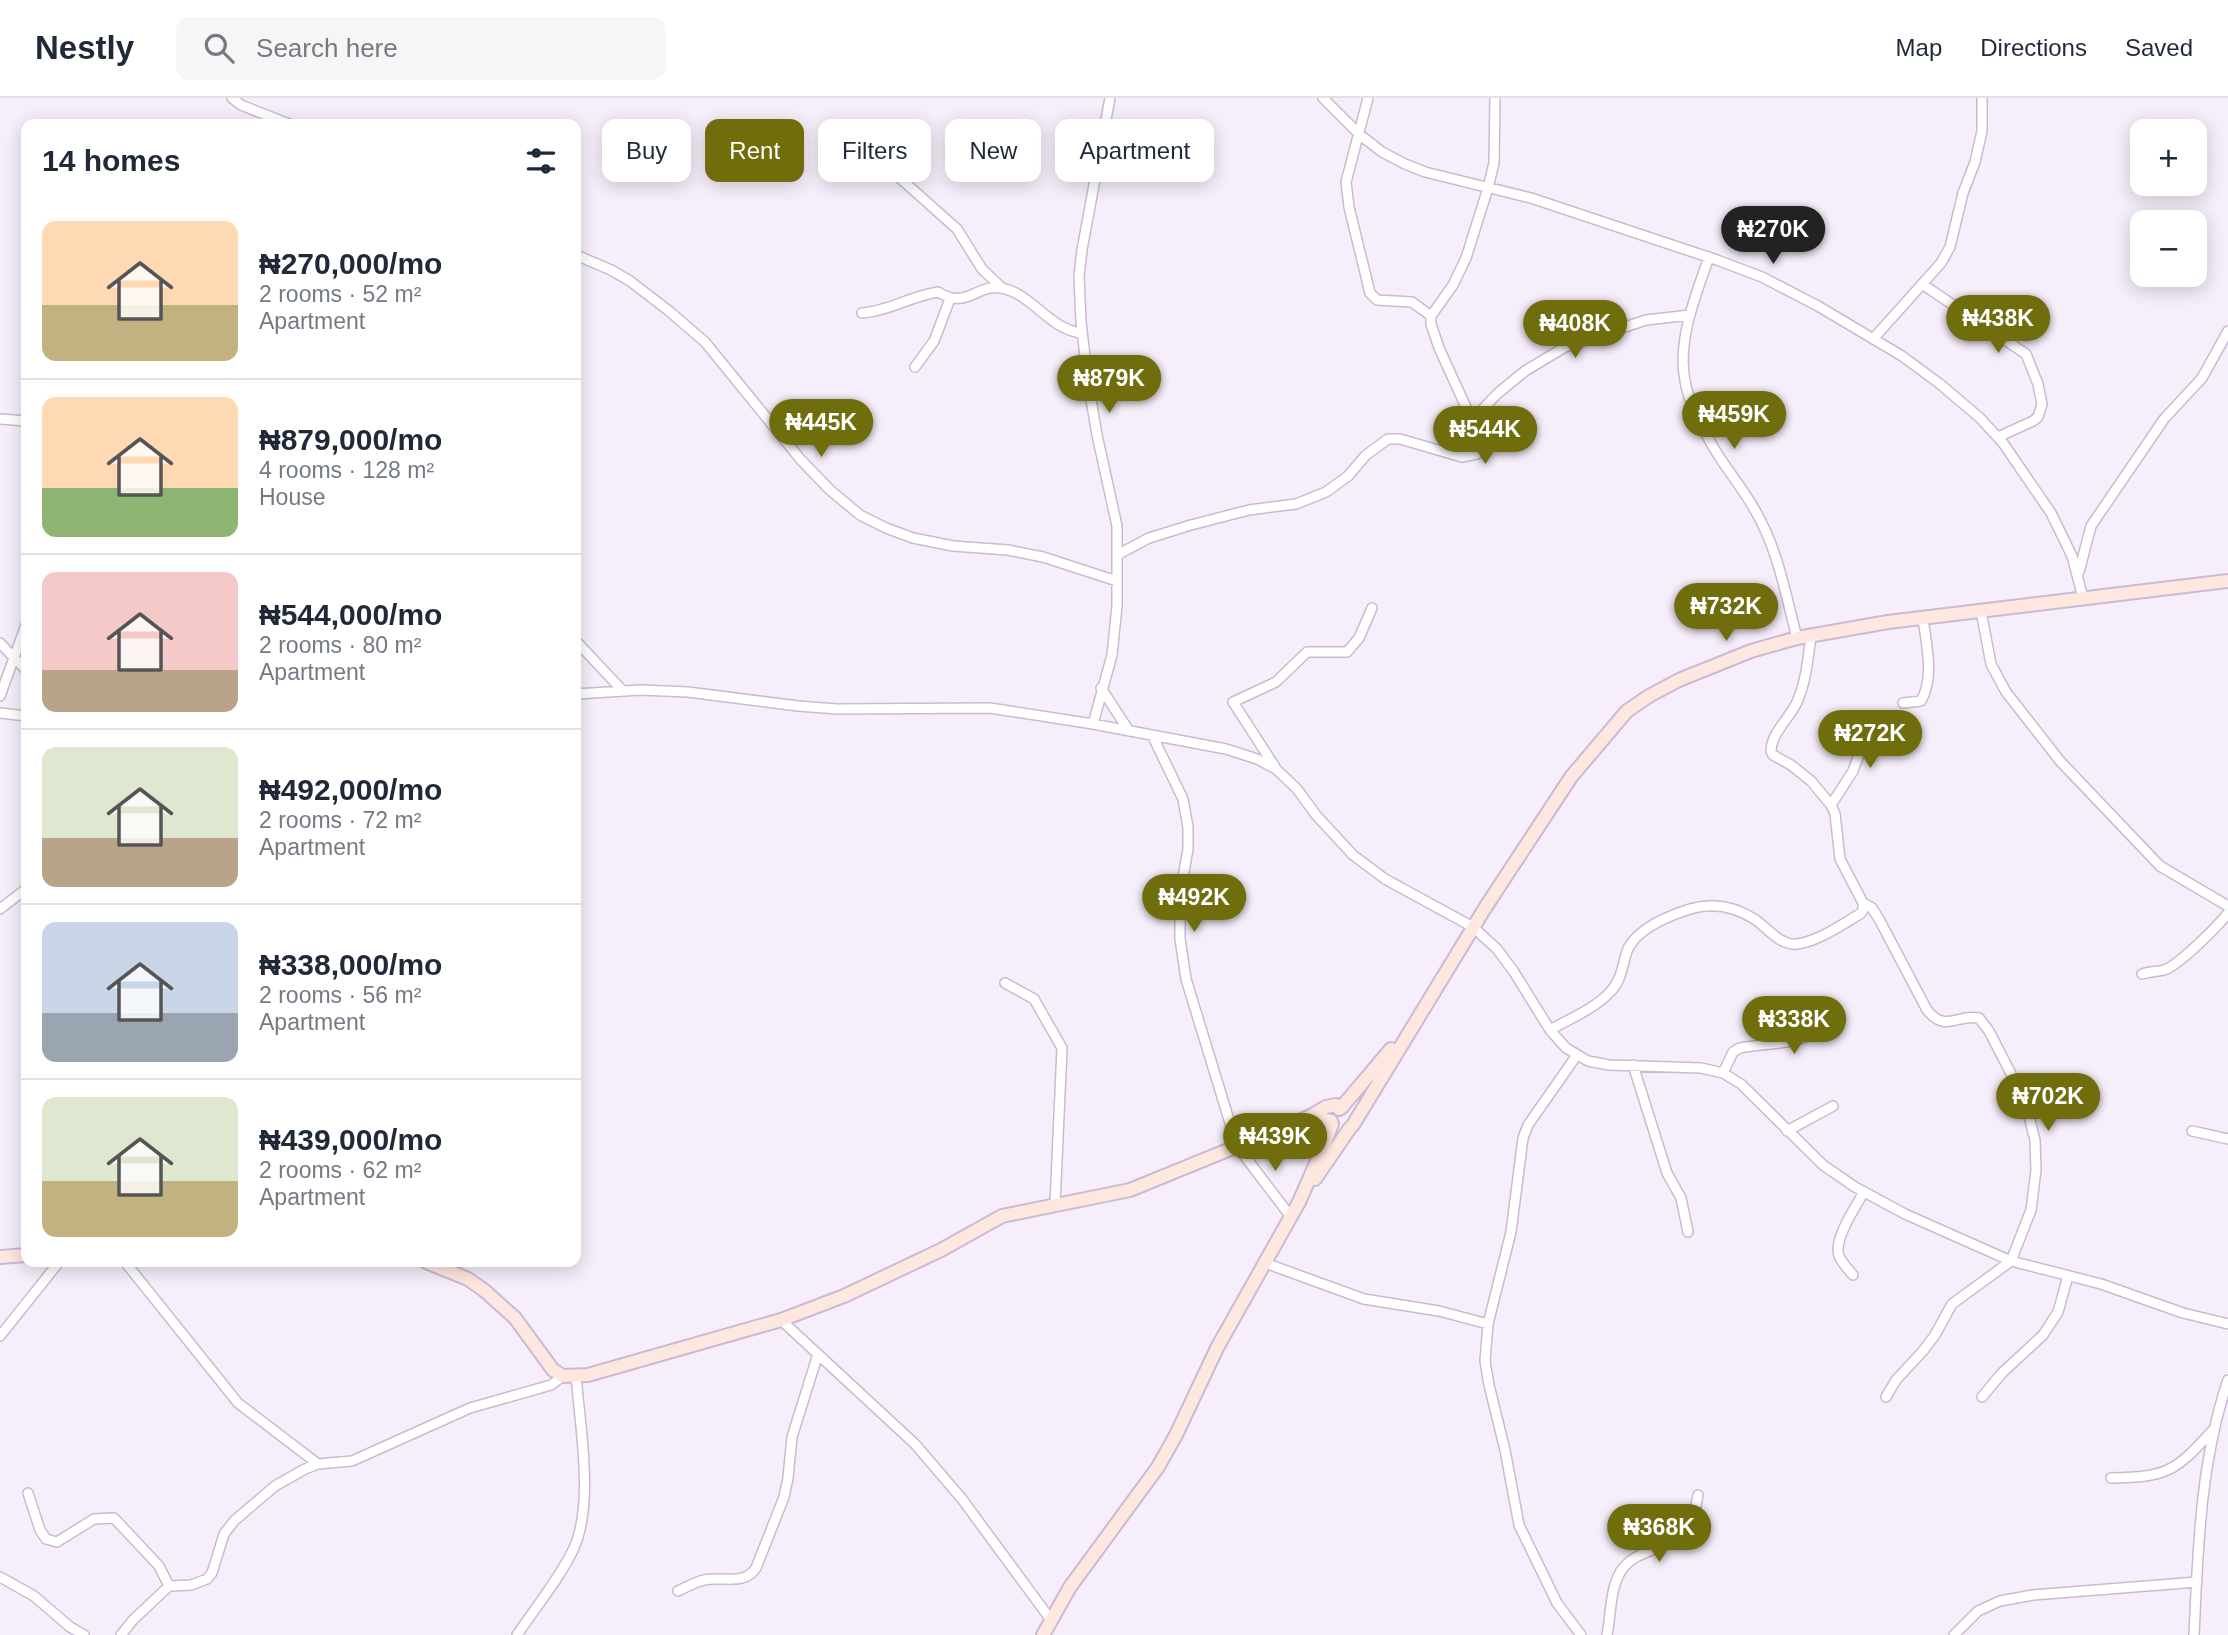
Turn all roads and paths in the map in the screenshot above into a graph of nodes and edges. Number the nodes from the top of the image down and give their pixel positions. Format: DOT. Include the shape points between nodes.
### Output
graph roads {
  1 [pos="232,98"];
  2 [pos="1110,98"];
  3 [pos="1323,98"];
  4 [pos="1368,98"];
  5 [pos="1495,98"];
  6 [pos="1982,98"];
  7 [pos="276,119"];
  8 [pos="1359,134"];
  9 [pos="904,182"];
  10 [pos="1488,188"];
  11 [pos="581,257"];
  12 [pos="1709,257"];
  13 [pos="1922,284"];
  14 [pos="1002,288"];
  15 [pos="950,299"];
  16 [pos="862,313"];
  17 [pos="1431,316"];
  18 [pos="1690,316"];
  19 [pos="2228,331"];
  20 [pos="1082,333"];
  21 [pos="1873,339"];
  22 [pos="915,368"];
  23 [pos="1470,418"];
  24 [pos="0,419"];
  25 [pos="21,421"];
  26 [pos="1998,437"];
  27 [pos="1117,555"];
  28 [pos="2078,574"];
  29 [pos="1117,581"];
  30 [pos="2228,581"];
  31 [pos="2083,598"];
  32 [pos="1372,608"];
  33 [pos="1981,611"];
  34 [pos="1923,618"];
  35 [pos="1811,636"];
  36 [pos="1797,638"];
  37 [pos="21,640"];
  38 [pos="0,643"];
  39 [pos="581,645"];
  40 [pos="15,659"];
  41 [pos="21,665"];
  42 [pos="1101,688"];
  43 [pos="623,691"];
  44 [pos="581,694"];
  45 [pos="0,696"];
  46 [pos="1903,703"];
  47 [pos="0,713"];
  48 [pos="21,715"];
  49 [pos="1873,716"];
  50 [pos="1093,724"];
  51 [pos="1129,731"];
  52 [pos="1152,735"];
  53 [pos="1276,769"];
  54 [pos="1831,805"];
  55 [pos="21,893"];
  56 [pos="1863,903"];
  57 [pos="2228,906"];
  58 [pos="0,909"];
  59 [pos="2228,913"];
  60 [pos="1473,927"];
  61 [pos="2142,974"];
  62 [pos="1005,983"];
  63 [pos="1835,1012"];
  64 [pos="1414,1023"];
  65 [pos="1550,1030"];
  66 [pos="1577,1055"];
  67 [pos="1633,1065"];
  68 [pos="1723,1073"];
  69 [pos="1833,1106"];
  70 [pos="1340,1109"];
  71 [pos="1309,1117"];
  72 [pos="1331,1122"];
  73 [pos="1352,1126"];
  74 [pos="1787,1131"];
  75 [pos="2192,1131"];
  76 [pos="2228,1139"];
  77 [pos="1237,1146"];
  78 [pos="1864,1192"];
  79 [pos="1299,1202"];
  80 [pos="1055,1205"];
  81 [pos="1291,1217"];
  82 [pos="1688,1233"];
  83 [pos="21,1255"];
  84 [pos="0,1257"];
  85 [pos="2011,1261"];
  86 [pos="1265,1263"];
  87 [pos="55,1267"];
  88 [pos="129,1267"];
  89 [pos="438,1267"];
  90 [pos="1853,1275"];
  91 [pos="2068,1276"];
  92 [pos="781,1320"];
  93 [pos="1488,1324"];
  94 [pos="2228,1324"];
  95 [pos="0,1336"];
  96 [pos="818,1354"];
  97 [pos="570,1376"];
  98 [pos="2228,1380"];
  99 [pos="1982,1397"];
  100 [pos="1886,1398"];
  101 [pos="2213,1430"];
  102 [pos="318,1464"];
  103 [pos="2111,1478"];
  104 [pos="28,1493"];
  105 [pos="1698,1495"];
  106 [pos="0,1577"];
  107 [pos="2197,1582"];
  108 [pos="169,1586"];
  109 [pos="678,1591"];
  110 [pos="1051,1620"];
  111 [pos="84,1635"];
  112 [pos="121,1635"];
  113 [pos="517,1635"];
  114 [pos="1043,1635"];
  115 [pos="1581,1635"];
  116 [pos="1607,1635"];
  117 [pos="1954,1635"];
  118 [pos="2194,1635"];
  1 -- 7 [label="street"];
  2 -- 20 [label="street" via="1082,250"];
  3 -- 8 [label="street"];
  4 -- 8 [label="street"];
  5 -- 10 [label="street" via="1494,163"];
  6 -- 13 [label="street" via="1982,131 1950,247"];
  8 -- 10 [label="street" via="1405,164"];
  8 -- 17 [label="street" via="1346,182 1370,293 1377,300 1412,302"];
  9 -- 14 [label="street" via="957,229 982,269"];
  10 -- 12 [label="street"];
  10 -- 17 [label="street" via="1466,258"];
  11 -- 29 [label="street" via="630,281 705,342 801,460 860,515 913,538 1043,557"];
  12 -- 18 [label="street"];
  12 -- 21 [label="street" via="1762,277"];
  13 -- 21 [label="street"];
  13 -- 26 [label="street" via="2026,354 2038,384 2041,411 2033,421"];
  14 -- 15 [label="street"];
  14 -- 20 [label="street" via="1068,332"];
  15 -- 16 [label="street" via="938,292 927,293 887,309"];
  15 -- 22 [label="street" via="934,341"];
  17 -- 23 [label="street"];
  18 -- 23 [label="street" via="1646,320 1565,347 1525,371"];
  18 -- 36 [label="street" via="1685,382 1712,446 1766,531"];
  19 -- 28 [label="street" via="2202,378 2164,419 2091,526"];
  20 -- 27 [label="street" via="1116,526"];
  21 -- 26 [label="street" via="1940,384"];
  23 -- 27 [label="street" via="1480,442 1476,454 1462,457 1388,439 1326,492 1296,504 1191,525 1149,538"];
  24 -- 25 [label="street"];
  26 -- 28 [label="street" via="2051,513"];
  27 -- 29 [label="street"];
  28 -- 31 [label="street"];
  29 -- 42 [label="street" via="1112,655"];
  30 -- 31 [label="main road"];
  31 -- 33 [label="main road"];
  32 -- 53 [label="street" via="1348,652 1307,652 1276,682 1233,702"];
  33 -- 34 [label="main road"];
  33 -- 57 [label="street" via="1991,664 2006,692 2060,761 2160,866"];
  34 -- 35 [label="main road"];
  34 -- 46 [label="street" via="1929,665 1925,693 1921,701"];
  35 -- 36 [label="main road"];
  35 -- 54 [label="street" via="1798,701 1771,751 1811,781"];
  36 -- 60 [label="main road" via="1679,680 1627,711 1571,777"];
  37 -- 40 [label="street"];
  38 -- 40 [label="street"];
  39 -- 43 [label="street"];
  40 -- 41 [label="street"];
  40 -- 45 [label="street"];
  42 -- 50 [label="street"];
  42 -- 51 [label="street"];
  43 -- 44 [label="street"];
  43 -- 50 [label="street" via="688,692 837,709 990,708"];
  47 -- 48 [label="street"];
  49 -- 54 [label="street" via="1853,771"];
  50 -- 51 [label="street"];
  51 -- 52 [label="street"];
  52 -- 53 [label="street" via="1226,750"];
  52 -- 77 [label="street" via="1183,799 1188,827 1180,913 1184,966"];
  53 -- 60 [label="street" via="1353,855 1385,879"];
  54 -- 56 [label="street" via="1840,859"];
  55 -- 58 [label="street"];
  56 -- 65 [label="street" via="1860,914 1795,944 1725,906 1688,910 1637,935 1610,992"];
  56 -- 85 [label="street" via="1880,919 1927,1010 1934,1018 1950,1023 1979,1018 2025,1101 2035,1140 2036,1170 2031,1210"];
  59 -- 61 [label="street" via="2173,965"];
  60 -- 64 [label="main road"];
  60 -- 65 [label="street" via="1497,949"];
  62 -- 80 [label="street" via="1034,999 1062,1048"];
  63 -- 68 [label="street" via="1817,1032 1801,1040 1740,1048 1733,1052"];
  64 -- 70 [label="main road"];
  64 -- 73 [label="main road"];
  65 -- 66 [label="street"];
  66 -- 67 [label="street" via="1609,1065"];
  66 -- 93 [label="street" via="1523,1138 1511,1232"];
  67 -- 68 [label="street"];
  67 -- 82 [label="street" via="1667,1173 1681,1198"];
  68 -- 74 [label="street" via="1741,1084"];
  69 -- 74 [label="street"];
  70 -- 71 [label="main road" via="1331,1105"];
  70 -- 72 [label="main road"];
  70 -- 73 [label="main road" via="1353,1115"];
  71 -- 72 [label="main road"];
  71 -- 77 [label="main road"];
  72 -- 73 [label="main road" via="1338,1130"];
  72 -- 79 [label="main road"];
  73 -- 79 [label="main road"];
  74 -- 78 [label="street" via="1824,1166"];
  75 -- 76 [label="street"];
  77 -- 80 [label="main road" via="1130,1190"];
  77 -- 81 [label="street"];
  78 -- 85 [label="street"];
  78 -- 90 [label="street" via="1837,1247"];
  79 -- 81 [label="main road"];
  80 -- 92 [label="main road" via="1002,1216 844,1296"];
  81 -- 86 [label="main road"];
  83 -- 84 [label="main road"];
  85 -- 91 [label="street"];
  85 -- 100 [label="street" via="1952,1304 1935,1335"];
  86 -- 93 [label="street" via="1364,1299"];
  86 -- 110 [label="main road" via="1158,1467"];
  87 -- 95 [label="street"];
  88 -- 102 [label="street" via="238,1403"];
  89 -- 97 [label="main road" via="485,1292 515,1318 553,1370"];
  91 -- 94 [label="street"];
  91 -- 99 [label="street" via="2058,1312 2043,1335"];
  92 -- 96 [label="street"];
  92 -- 97 [label="main road" via="604,1371"];
  93 -- 115 [label="street" via="1485,1361 1519,1525 1556,1603"];
  96 -- 109 [label="street" via="792,1437 784,1497 756,1568 746,1578 706,1579"];
  96 -- 110 [label="street" via="915,1444 962,1499"];
  97 -- 102 [label="street" via="470,1408 352,1461"];
  97 -- 113 [label="street" via="583,1457 581,1528 573,1549"];
  98 -- 101 [label="street"];
  101 -- 103 [label="street" via="2172,1469 2147,1477"];
  101 -- 107 [label="street" via="2205,1470"];
  102 -- 108 [label="street" via="275,1486 234,1521 224,1534 207,1579"];
  104 -- 108 [label="street" via="46,1539 57,1542 94,1519 114,1518 159,1566"];
  105 -- 116 [label="street" via="1692,1522 1675,1541 1632,1559 1621,1570"];
  106 -- 111 [label="street" via="34,1596"];
  107 -- 117 [label="street" via="2000,1601 1978,1611"];
  107 -- 118 [label="street"];
  108 -- 112 [label="street"];
  110 -- 114 [label="main road"];
}
